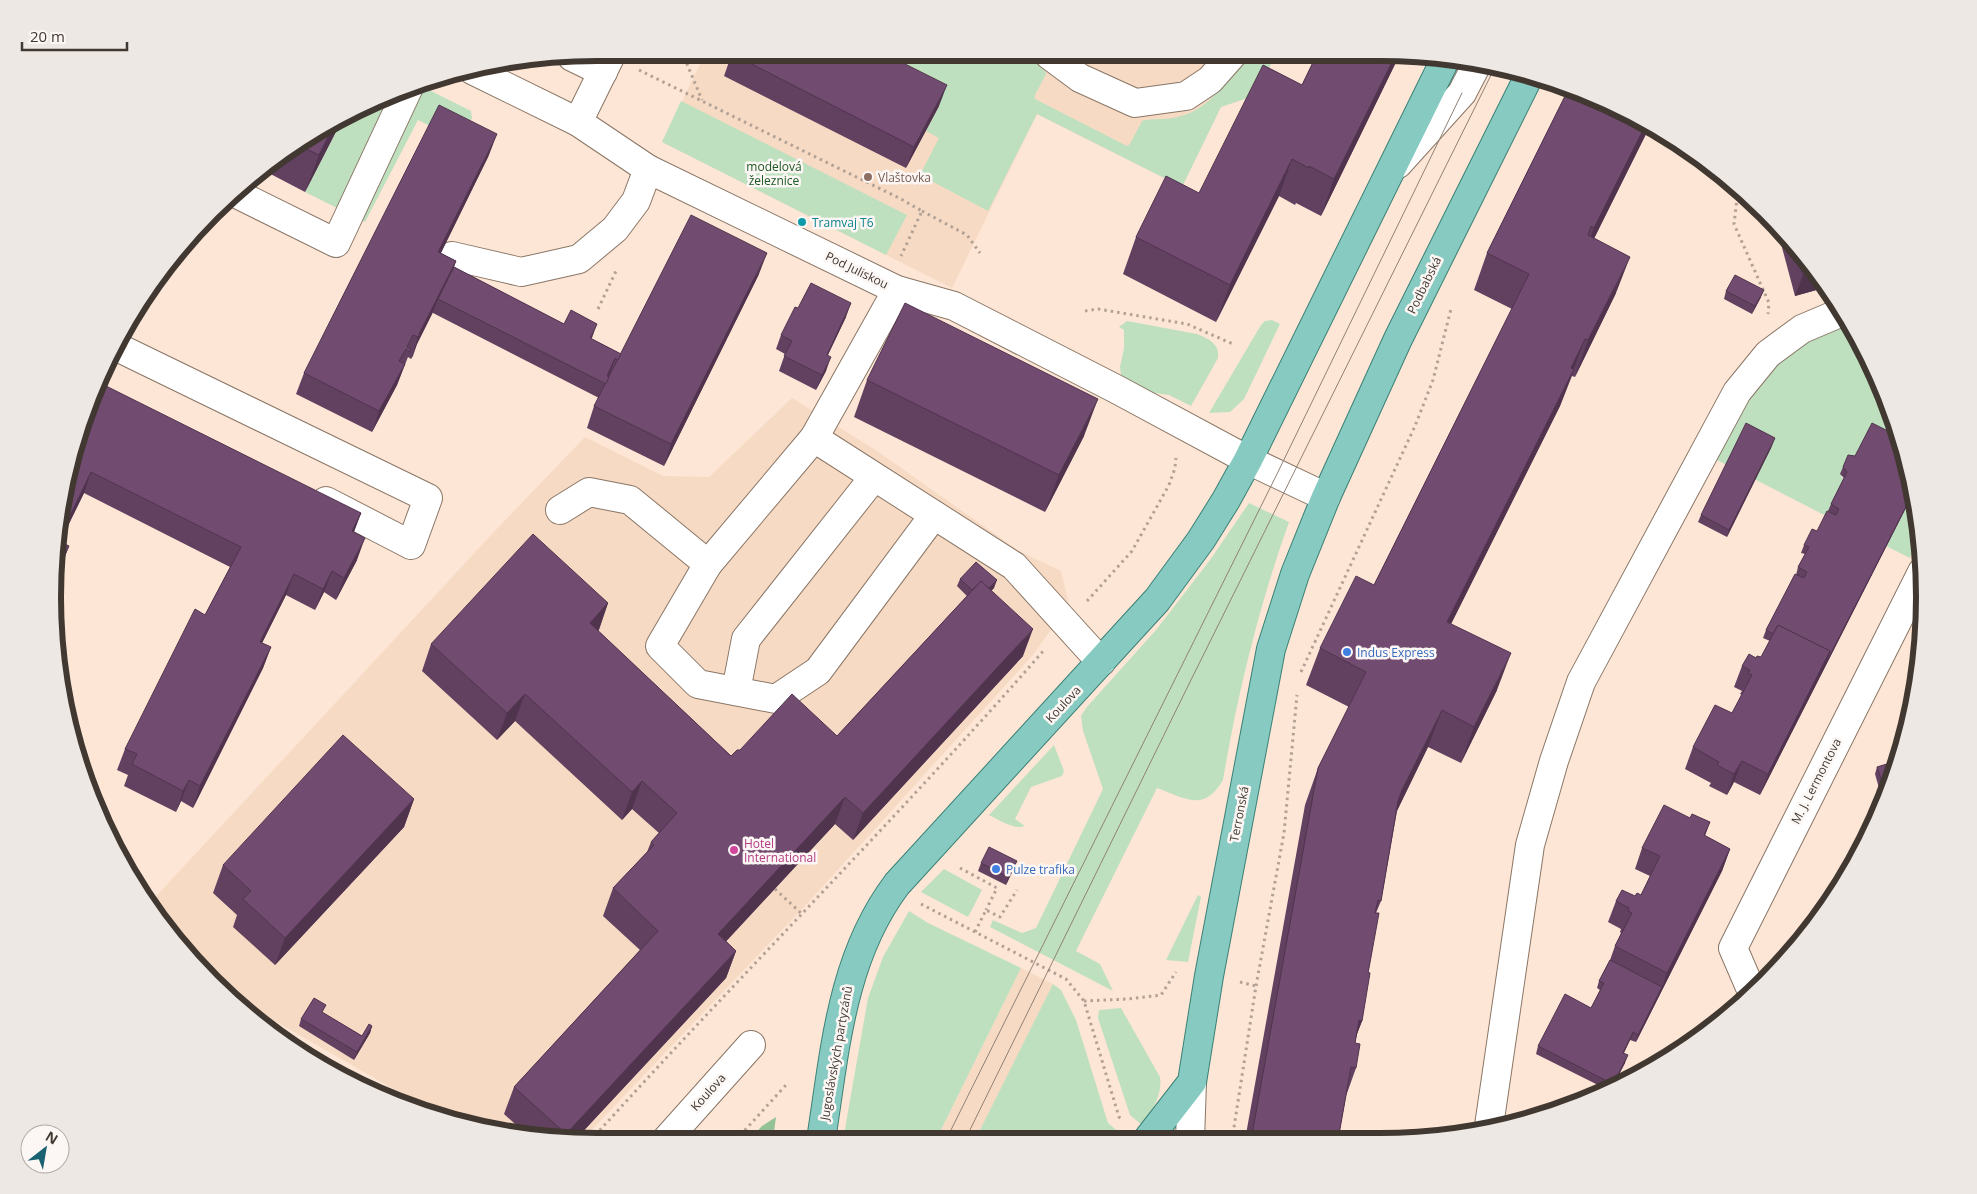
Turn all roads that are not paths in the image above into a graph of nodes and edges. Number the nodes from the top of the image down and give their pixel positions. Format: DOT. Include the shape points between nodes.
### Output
graph roads {
  1 [pos="592,61"];
  2 [pos="1058,61"];
  3 [pos="1227,61"];
  4 [pos="606,64"];
  5 [pos="1442,65"];
  6 [pos="1474,70"];
  7 [pos="481,75"];
  8 [pos="1525,82"];
  9 [pos="404,98"];
  10 [pos="578,122"];
  11 [pos="648,169"];
  12 [pos="1389,175"];
  13 [pos="242,196"];
  14 [pos="452,256"];
  15 [pos="898,276"];
  16 [pos="1835,315"];
  17 [pos="122,350"];
  18 [pos="814,438"];
  19 [pos="1248,460"];
  20 [pos="874,477"];
  21 [pos="306,491"];
  22 [pos="1326,497"];
  23 [pos="560,510"];
  24 [pos="934,515"];
  25 [pos="708,564"];
  26 [pos="1916,585"];
  27 [pos="1102,662"];
  28 [pos="736,691"];
  29 [pos="864,938"];
  30 [pos="1749,985"];
  31 [pos="751,1045"];
  32 [pos="1192,1082"];
  33 [pos="1490,1121"];
  34 [pos="672,1133"];
  35 [pos="822,1133"];
  36 [pos="1152,1133"];
  37 [pos="1190,1133"];
  1 -- 4 [label="street"];
  2 -- 3 [label="street" via="1080,78 1135,103 1186,96 1210,80"];
  4 -- 10 [label="street"];
  5 -- 12 [label="main road"];
  6 -- 12 [label="street" via="1462,92"];
  7 -- 10 [label="street, Pod Juliskou"];
  8 -- 22 [label="main road, Podbabská" via="1398,339"];
  9 -- 13 [label="street" via="336,244"];
  10 -- 11 [label="street, Pod Juliskou"];
  11 -- 14 [label="street" via="636,201 615,229 579,259 521,272"];
  11 -- 15 [label="street, Pod Juliskou"];
  12 -- 19 [label="main road"];
  15 -- 18 [label="street"];
  15 -- 19 [label="street, Pod Juliskou"];
  16 -- 33 [label="street" via="1802,329 1768,354 1737,392 1581,682 1530,845"];
  17 -- 21 [label="street" via="428,498 411,544"];
  18 -- 20 [label="street"];
  18 -- 25 [label="street"];
  19 -- 22 [label="street, Pod Juliskou"];
  19 -- 27 [label="main road, Koulova" via="1180,570"];
  20 -- 24 [label="street"];
  20 -- 28 [label="street" via="746,639"];
  22 -- 32 [label="main road, Terronská" via="1295,574 1271,649"];
  23 -- 25 [label="street" via="589,492 630,500"];
  24 -- 27 [label="street" via="1014,566"];
  24 -- 28 [label="street" via="818,671 776,699"];
  25 -- 28 [label="street" via="660,646 698,684"];
  26 -- 30 [label="street, M. J. Lermontova" via="1733,948"];
  27 -- 29 [label="main road, Koulova" via="896,884"];
  29 -- 35 [label="main road, Jugoslávských partyzánů" via="845,995"];
  31 -- 34 [label="street, Koulova"];
  32 -- 36 [label="main road"];
  32 -- 37 [label="street, Terronská"];
}
